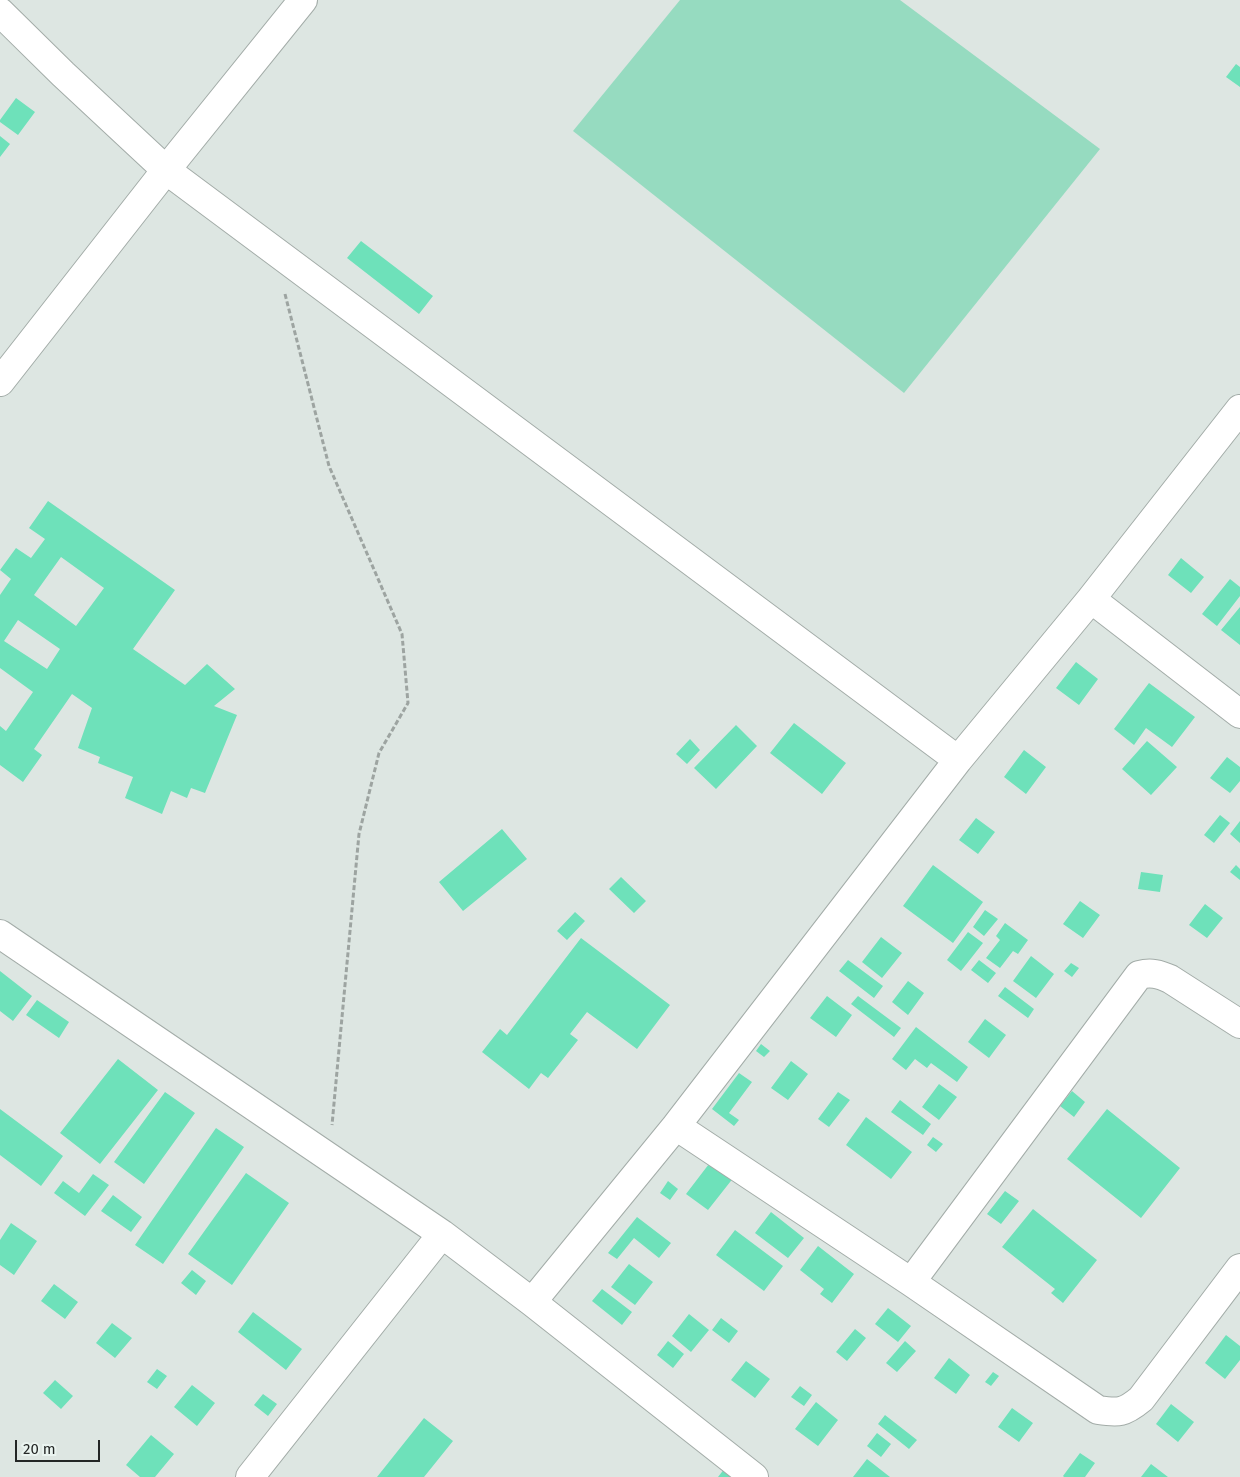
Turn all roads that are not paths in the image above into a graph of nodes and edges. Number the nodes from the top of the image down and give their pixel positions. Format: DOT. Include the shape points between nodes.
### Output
graph roads {
  1 [pos="303,0"];
  2 [pos="0,12"];
  3 [pos="166,170"];
  4 [pos="0,382"];
  5 [pos="1240,409"];
  6 [pos="1091,599"];
  7 [pos="1240,714"];
  8 [pos="958,760"];
  9 [pos="0,934"];
  10 [pos="1240,1024"];
  11 [pos="676,1126"];
  12 [pos="442,1234"];
  13 [pos="1240,1268"];
  14 [pos="911,1282"];
  15 [pos="532,1302"];
  16 [pos="250,1477"];
  17 [pos="754,1477"];
  1 -- 3 [label="street"];
  2 -- 3 [label="street"];
  3 -- 4 [label="street"];
  3 -- 8 [label="street"];
  5 -- 6 [label="street"];
  6 -- 7 [label="street"];
  6 -- 8 [label="street"];
  8 -- 11 [label="street"];
  9 -- 12 [label="street"];
  10 -- 14 [label="street" via="1170,979 1150,973 1139,975"];
  11 -- 14 [label="street"];
  11 -- 15 [label="street"];
  12 -- 15 [label="street"];
  12 -- 16 [label="street"];
  13 -- 14 [label="street" via="1141,1399 1128,1410 1112,1412 1098,1410"];
  15 -- 17 [label="street"];
}
